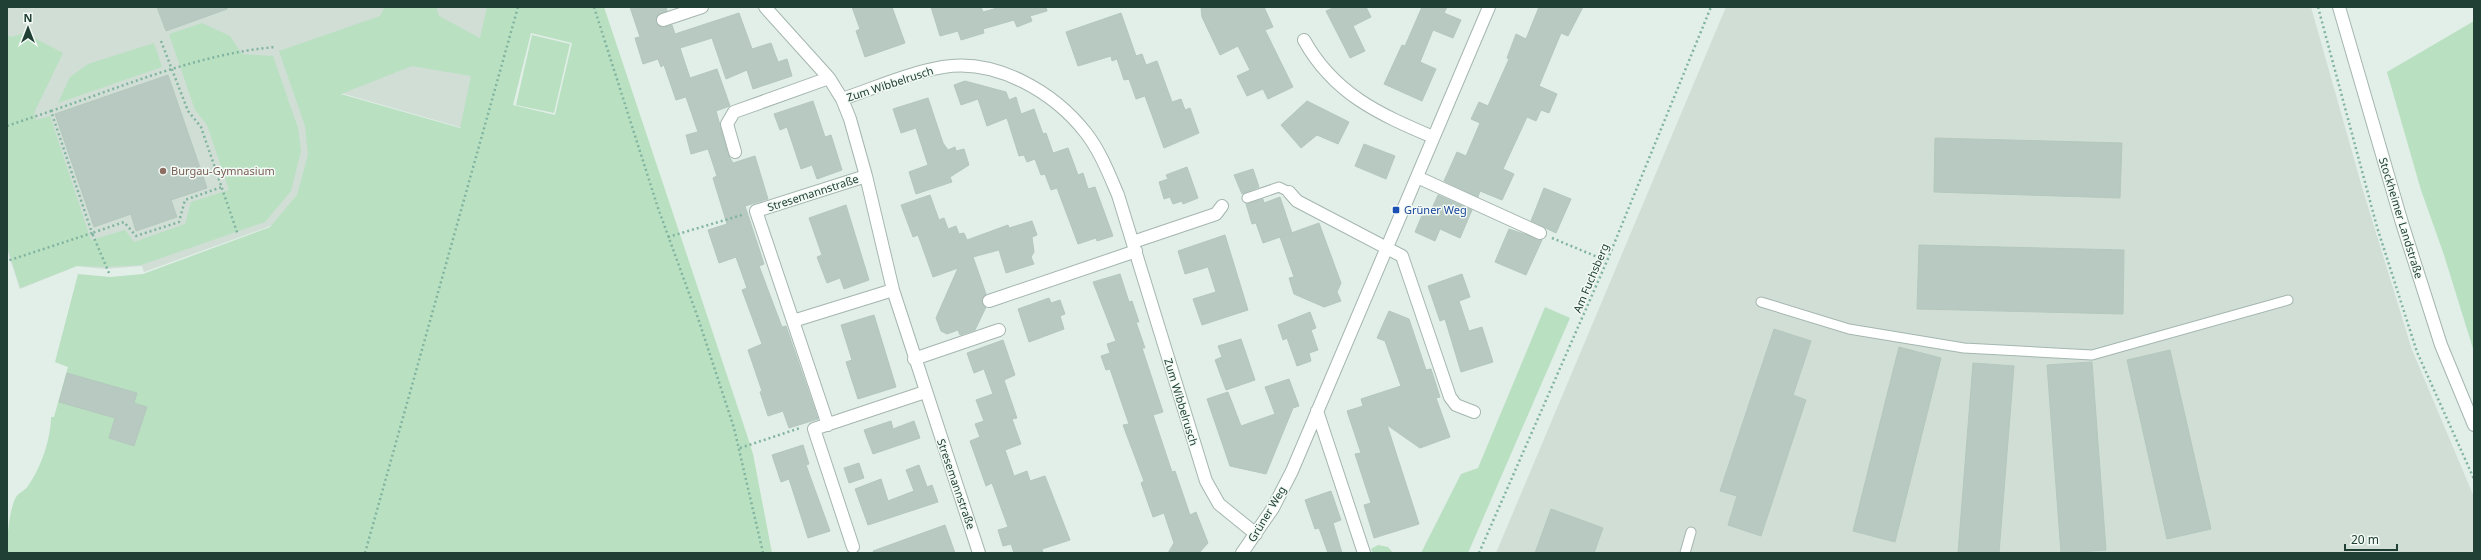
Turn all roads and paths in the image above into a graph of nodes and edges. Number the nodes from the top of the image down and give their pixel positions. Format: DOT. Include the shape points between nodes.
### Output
graph roads {
  1 [pos="518,7"];
  2 [pos="594,7"];
  3 [pos="702,7"];
  4 [pos="765,7"];
  5 [pos="1489,7"];
  6 [pos="1711,7"];
  7 [pos="2318,7"];
  8 [pos="2339,7"];
  9 [pos="663,20"];
  10 [pos="1304,40"];
  11 [pos="160,41"];
  12 [pos="275,47"];
  13 [pos="173,69"];
  14 [pos="829,78"];
  15 [pos="842,99"];
  16 [pos="50,111"];
  17 [pos="7,126"];
  18 [pos="1433,137"];
  19 [pos="735,152"];
  20 [pos="866,176"];
  21 [pos="1417,177"];
  22 [pos="222,187"];
  23 [pos="1289,192"];
  24 [pos="1247,198"];
  25 [pos="1222,206"];
  26 [pos="756,211"];
  27 [pos="92,233"];
  28 [pos="1540,233"];
  29 [pos="238,235"];
  30 [pos="668,237"];
  31 [pos="1134,246"];
  32 [pos="1387,246"];
  33 [pos="7,261"];
  34 [pos="1607,261"];
  35 [pos="109,273"];
  36 [pos="893,290"];
  37 [pos="2288,300"];
  38 [pos="989,301"];
  39 [pos="1760,302"];
  40 [pos="793,321"];
  41 [pos="999,330"];
  42 [pos="914,359"];
  43 [pos="925,392"];
  44 [pos="1317,411"];
  45 [pos="1474,412"];
  46 [pos="828,425"];
  47 [pos="2474,425"];
  48 [pos="814,429"];
  49 [pos="740,448"];
  50 [pos="2474,479"];
  51 [pos="1691,532"];
  52 [pos="1256,534"];
  53 [pos="852,547"];
  54 [pos="1244,552"];
  55 [pos="365,553"];
  56 [pos="763,553"];
  57 [pos="979,553"];
  58 [pos="1364,553"];
  59 [pos="1479,553"];
  60 [pos="1684,553"];
  1 -- 55 [label="path"];
  2 -- 30 [label="path"];
  3 -- 9 [label="street"];
  4 -- 14 [label="street, Stresemannstraße"];
  5 -- 18 [label="street, Grüner Weg"];
  6 -- 34 [label="path, Am Fuchsberg"];
  7 -- 50 [label="path" via="2378,227 2417,352"];
  8 -- 47 [label="street, Stockheimer Landstraße" via="2402,224 2441,345"];
  10 -- 18 [label="street" via="1317,63 1351,94 1396,121"];
  11 -- 13 [label="path"];
  12 -- 13 [label="path" via="243,50"];
  13 -- 16 [label="path"];
  13 -- 22 [label="path" via="188,111 201,127"];
  14 -- 15 [label="street, Stresemannstraße"];
  14 -- 19 [label="street" via="734,112 727,124"];
  15 -- 20 [label="street, Stresemannstraße"];
  15 -- 31 [label="street, Zum Wibbelrusch" via="944,66 970,66 993,70 1016,79 1043,93 1086,133 1104,162 1118,195"];
  16 -- 17 [label="path"];
  16 -- 27 [label="path"];
  18 -- 21 [label="street, Grüner Weg"];
  20 -- 26 [label="street, Stresemannstraße"];
  20 -- 36 [label="street, Stresemannstraße"];
  21 -- 28 [label="street"];
  21 -- 32 [label="street, Grüner Weg"];
  22 -- 27 [label="path" via="185,200 179,222 136,236 124,222"];
  22 -- 29 [label="path"];
  23 -- 24 [label="lane" via="1279,187"];
  23 -- 32 [label="street" via="1298,201"];
  25 -- 31 [label="street" via="1216,214"];
  26 -- 30 [label="path"];
  26 -- 40 [label="street, Stresemannstraße"];
  27 -- 33 [label="path"];
  27 -- 35 [label="path"];
  28 -- 34 [label="path"];
  30 -- 49 [label="path" via="698,318"];
  31 -- 38 [label="street"];
  31 -- 52 [label="street, Zum Wibbelrusch" via="1206,481 1219,504"];
  32 -- 44 [label="street, Grüner Weg"];
  32 -- 45 [label="street" via="1402,256 1450,397 1456,405"];
  34 -- 59 [label="path, Am Fuchsberg"];
  36 -- 40 [label="street"];
  36 -- 42 [label="street, Stresemannstraße"];
  37 -- 39 [label="lane" via="2092,355 1964,348 1850,329"];
  40 -- 46 [label="street, Stresemannstraße"];
  41 -- 42 [label="street"];
  42 -- 43 [label="street, Stresemannstraße"];
  43 -- 46 [label="street"];
  43 -- 57 [label="street, Stresemannstraße"];
  44 -- 52 [label="street, Grüner Weg" via="1292,471"];
  44 -- 58 [label="street"];
  46 -- 48 [label="street"];
  48 -- 49 [label="path" via="802,428"];
  48 -- 53 [label="street"];
  49 -- 56 [label="path"];
  51 -- 60 [label="lane"];
  52 -- 54 [label="street, Grüner Weg"];
}
